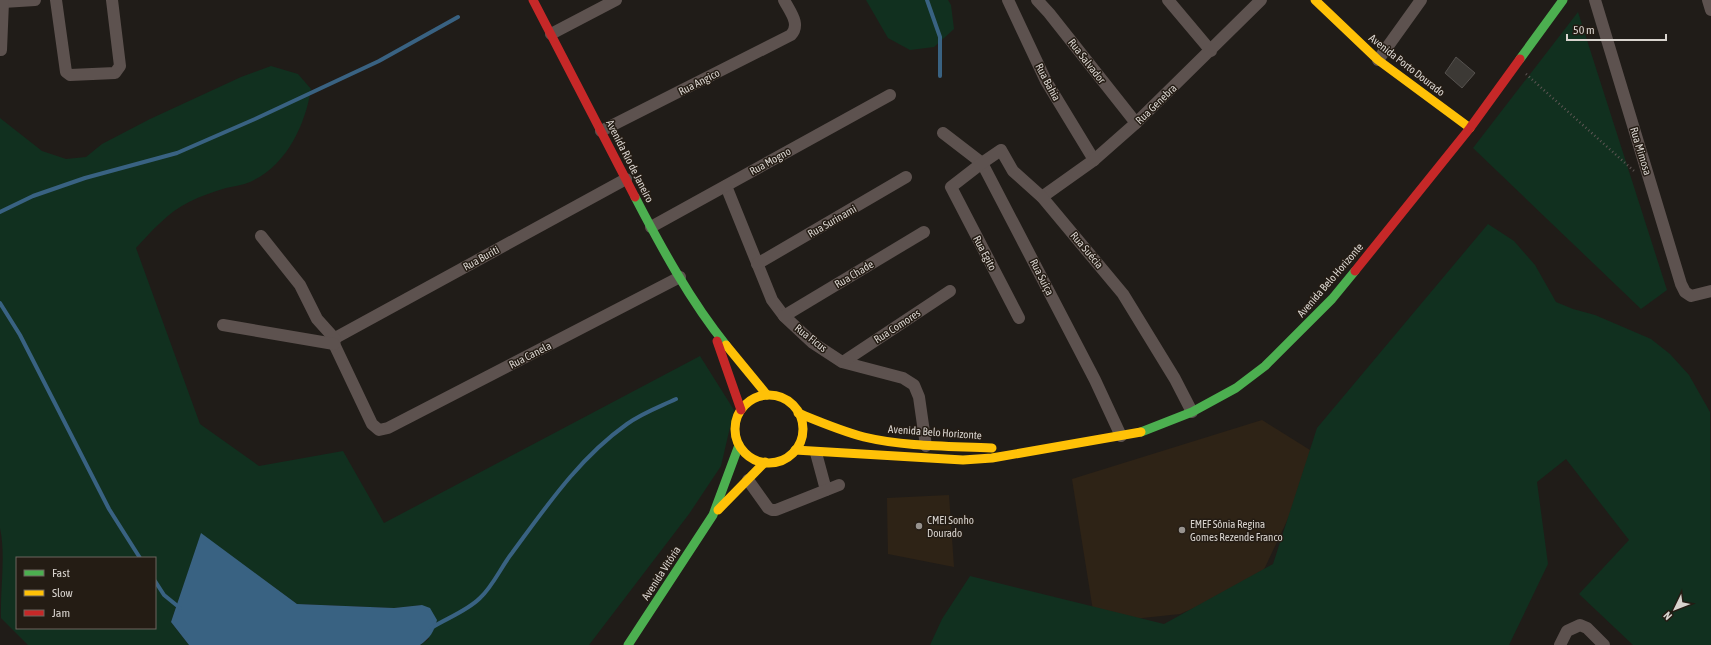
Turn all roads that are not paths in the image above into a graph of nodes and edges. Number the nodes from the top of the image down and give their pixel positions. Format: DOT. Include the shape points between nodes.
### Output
graph roads {
  1 [pos="35,0"];
  2 [pos="56,0"];
  3 [pos="112,0"];
  4 [pos="533,0"];
  5 [pos="616,0"];
  6 [pos="784,0"];
  7 [pos="1008,0"];
  8 [pos="1037,0"];
  9 [pos="1168,0"];
  10 [pos="1260,0"];
  11 [pos="1315,0"];
  12 [pos="1421,0"];
  13 [pos="1563,0"];
  14 [pos="1596,0"];
  15 [pos="1708,0"];
  16 [pos="2,1"];
  17 [pos="1711,10"];
  18 [pos="551,34"];
  19 [pos="1,50"];
  20 [pos="1211,51"];
  21 [pos="1378,60"];
  22 [pos="890,95"];
  23 [pos="1136,123"];
  24 [pos="1470,128"];
  25 [pos="601,131"];
  26 [pos="943,133"];
  27 [pos="1094,160"];
  28 [pos="982,162"];
  29 [pos="906,177"];
  30 [pos="626,179"];
  31 [pos="726,186"];
  32 [pos="951,187"];
  33 [pos="1042,197"];
  34 [pos="651,227"];
  35 [pos="924,232"];
  36 [pos="261,236"];
  37 [pos="756,264"];
  38 [pos="680,277"];
  39 [pos="950,291"];
  40 [pos="1711,291"];
  41 [pos="784,316"];
  42 [pos="1019,318"];
  43 [pos="223,325"];
  44 [pos="713,329"];
  45 [pos="335,340"];
  46 [pos="843,362"];
  47 [pos="767,395"];
  48 [pos="741,410"];
  49 [pos="1192,412"];
  50 [pos="798,413"];
  51 [pos="1121,436"];
  52 [pos="739,446"];
  53 [pos="926,446"];
  54 [pos="795,450"];
  55 [pos="1027,451"];
  56 [pos="816,453"];
  57 [pos="765,462"];
  58 [pos="748,480"];
  59 [pos="839,485"];
  60 [pos="826,490"];
  61 [pos="713,515"];
  62 [pos="628,645"];
  63 [pos="1560,645"];
  64 [pos="1604,645"];
  1 -- 16 [label="street"];
  2 -- 3 [label="street" via="66,72 70,75 115,73 118,70 120,66"];
  4 -- 18 [label="street, Avenida Rio de Janeiro"];
  5 -- 18 [label="street"];
  6 -- 25 [label="street, Rua Angico" via="795,20 795,30 787,38"];
  7 -- 27 [label="street, Rua Bahia" via="1046,81"];
  8 -- 23 [label="street, Rua Salvador"];
  9 -- 20 [label="street"];
  10 -- 20 [label="street, Rua Genebra"];
  11 -- 21 [label="street, Avenida Porto Dourado"];
  12 -- 21 [label="street"];
  13 -- 24 [label="street, Avenida Belo Horizonte"];
  14 -- 40 [label="street, Rua Mimosa" via="1681,284 1685,292 1693,296"];
  15 -- 17 [label="street"];
  16 -- 19 [label="street"];
  18 -- 25 [label="street, Avenida Rio de Janeiro"];
  20 -- 23 [label="street, Rua Genebra"];
  21 -- 24 [label="street, Avenida Porto Dourado"];
  22 -- 31 [label="street, Rua Mogno"];
  23 -- 27 [label="street, Rua Genebra"];
  24 -- 49 [label="street, Avenida Belo Horizonte" via="1332,299 1301,331 1265,366 1236,388"];
  25 -- 30 [label="street, Avenida Rio de Janeiro"];
  26 -- 28 [label="street, Rua Suíça"];
  27 -- 33 [label="street, Rua Genebra"];
  28 -- 32 [label="street, Rua Suécia"];
  28 -- 33 [label="street, Rua Suécia" via="1000,150 1013,171"];
  28 -- 51 [label="street, Rua Suíça" via="1095,380"];
  29 -- 37 [label="street, Rua Surinami"];
  30 -- 34 [label="street, Avenida Rio de Janeiro"];
  30 -- 45 [label="street, Rua Buriti"];
  31 -- 34 [label="street, Rua Mogno"];
  31 -- 37 [label="street, Rua Ficus"];
  32 -- 42 [label="street, Rua Egito"];
  33 -- 49 [label="street, Rua Suécia" via="1123,294"];
  34 -- 38 [label="street, Avenida Rio de Janeiro"];
  35 -- 41 [label="street, Rua Chade"];
  36 -- 45 [label="street" via="300,286 317,319"];
  37 -- 41 [label="street, Rua Ficus" via="772,300"];
  38 -- 44 [label="street, Avenida Rio de Janeiro"];
  38 -- 45 [label="street, Rua Canela" via="388,428 379,430 372,424"];
  39 -- 46 [label="street, Rua Comores"];
  41 -- 46 [label="street, Rua Ficus" via="813,342"];
  43 -- 45 [label="street"];
  44 -- 47 [label="street, Avenida Rio de Janeiro"];
  44 -- 48 [label="street, Avenida Rio de Janeiro"];
  46 -- 53 [label="street, Rua Ficus" via="903,378 914,385 919,397"];
  47 -- 48 [label="street" via="752,399"];
  47 -- 50 [label="street" via="785,400 793,405"];
  48 -- 52 [label="street" via="735,427"];
  49 -- 51 [label="street, Avenida Belo Horizonte" via="1140,432"];
  50 -- 53 [label="street, Avenida Belo Horizonte" via="847,433"];
  50 -- 54 [label="street" via="802,422 802,432"];
  51 -- 55 [label="street, Avenida Belo Horizonte"];
  52 -- 57 [label="street" via="750,457"];
  52 -- 61 [label="street, Avenida Vitória"];
  53 -- 55 [label="street, Avenida Belo Horizonte"];
  54 -- 56 [label="street, Avenida Belo Horizonte"];
  54 -- 57 [label="street" via="782,460"];
  55 -- 56 [label="street, Avenida Belo Horizonte" via="964,460"];
  56 -- 60 [label="street"];
  57 -- 58 [label="street, Avenida Vitória"];
  58 -- 60 [label="street" via="772,510"];
  58 -- 61 [label="street, Avenida Vitória"];
  59 -- 60 [label="street"];
  61 -- 62 [label="street, Avenida Vitória"];
  63 -- 64 [label="street" via="1567,631 1578,625 1584,626"];
}
